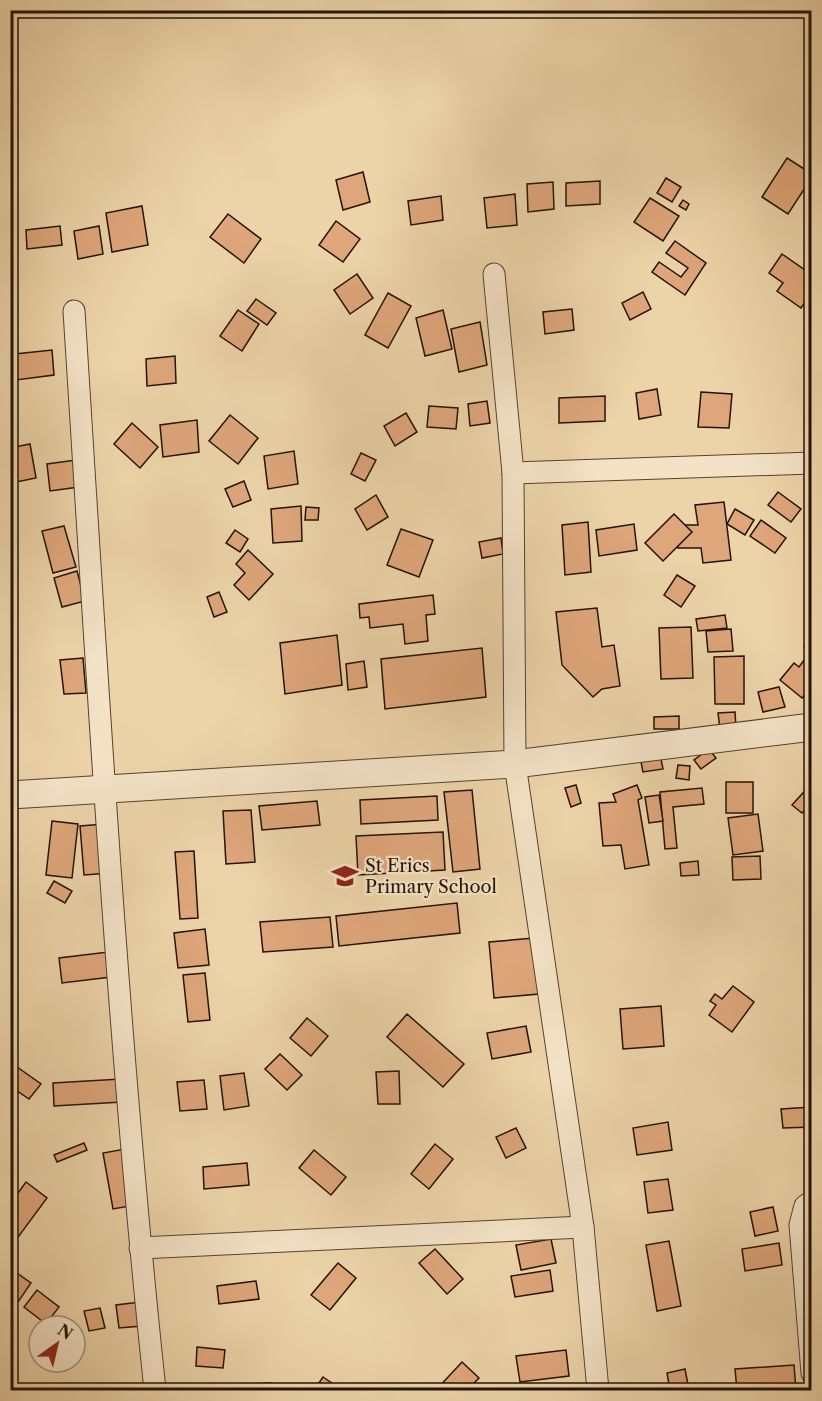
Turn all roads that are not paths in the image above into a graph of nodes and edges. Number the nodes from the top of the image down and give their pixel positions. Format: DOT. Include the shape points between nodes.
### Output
graph roads {
  1 [pos="494,274"];
  2 [pos="74,311"];
  3 [pos="812,464"];
  4 [pos="513,473"];
  5 [pos="812,727"];
  6 [pos="515,764"];
  7 [pos="105,788"];
  8 [pos="10,795"];
  9 [pos="812,1201"];
  10 [pos="583,1227"];
  11 [pos="140,1248"];
  12 [pos="812,1373"];
  13 [pos="155,1390"];
  14 [pos="598,1390"];
  1 -- 4 [label="street"];
  2 -- 7 [label="street"];
  3 -- 4 [label="street"];
  4 -- 6 [label="street"];
  5 -- 6 [label="street"];
  6 -- 7 [label="street"];
  6 -- 10 [label="street"];
  7 -- 8 [label="street"];
  7 -- 11 [label="street"];
  9 -- 12 [label="street" via="805,1206 800,1225"];
  10 -- 11 [label="street"];
  10 -- 14 [label="street"];
  11 -- 13 [label="street"];
}
